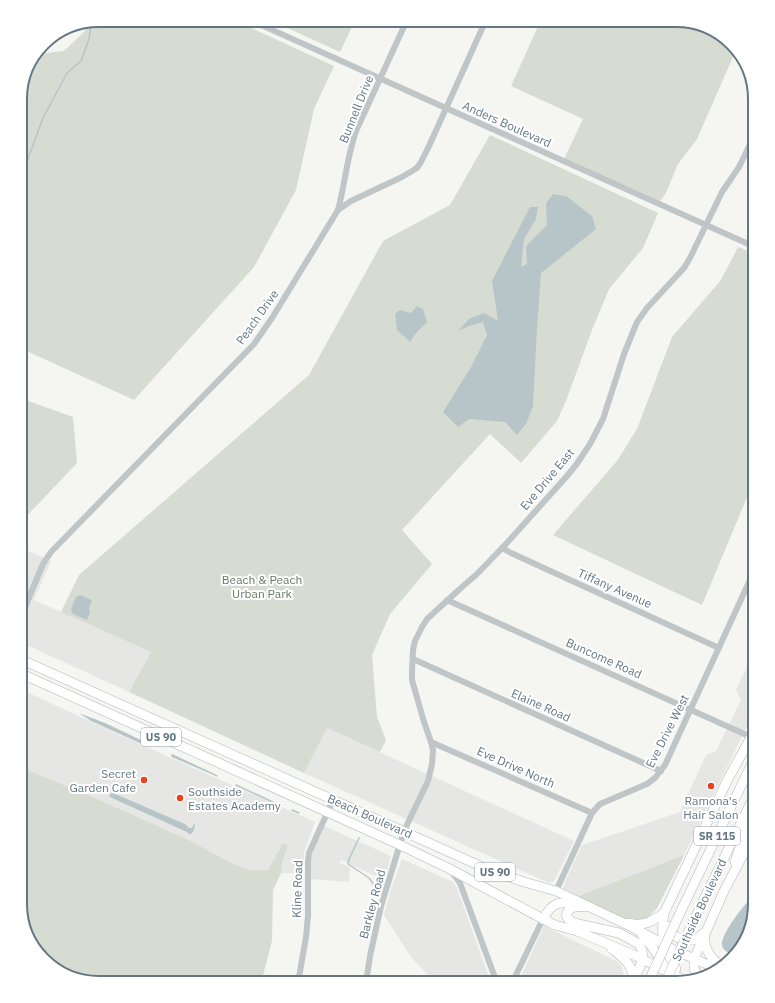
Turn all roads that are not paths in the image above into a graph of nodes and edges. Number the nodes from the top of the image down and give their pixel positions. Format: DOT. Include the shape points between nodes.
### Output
graph roads {
  1 [pos="266,27"];
  2 [pos="404,27"];
  3 [pos="483,27"];
  4 [pos="380,78"];
  5 [pos="446,108"];
  6 [pos="748,148"];
  7 [pos="338,210"];
  8 [pos="706,225"];
  9 [pos="748,244"];
  10 [pos="502,548"];
  11 [pos="748,584"];
  12 [pos="447,600"];
  13 [pos="27,602"];
  14 [pos="719,648"];
  15 [pos="413,659"];
  16 [pos="27,662"];
  17 [pos="27,676"];
  18 [pos="691,709"];
  19 [pos="171,727"];
  20 [pos="748,732"];
  21 [pos="165,739"];
  22 [pos="431,742"];
  23 [pos="748,743"];
  24 [pos="661,771"];
  25 [pos="748,772"];
  26 [pos="334,800"];
  27 [pos="748,808"];
  28 [pos="328,812"];
  29 [pos="592,813"];
  30 [pos="748,822"];
  31 [pos="404,831"];
  32 [pos="400,844"];
  33 [pos="748,845"];
  34 [pos="448,868"];
  35 [pos="556,891"];
  36 [pos="724,891"];
  37 [pos="587,905"];
  38 [pos="664,913"];
  39 [pos="609,916"];
  40 [pos="543,919"];
  41 [pos="634,928"];
  42 [pos="706,932"];
  43 [pos="606,943"];
  44 [pos="665,945"];
  45 [pos="643,959"];
  46 [pos="694,959"];
  47 [pos="717,963"];
  48 [pos="712,967"];
  49 [pos="666,971"];
  50 [pos="697,973"];
  51 [pos="681,975"];
  52 [pos="300,976"];
  53 [pos="367,976"];
  54 [pos="494,976"];
  55 [pos="515,976"];
  56 [pos="633,976"];
  57 [pos="635,976"];
  58 [pos="651,976"];
  59 [pos="668,976"];
  60 [pos="668,976"];
  61 [pos="676,976"];
  1 -- 4 [label="street, Anders Boulevard"];
  2 -- 4 [label="street, Bunnell Drive"];
  3 -- 5 [label="street, Peach Drive"];
  4 -- 5 [label="street, Anders Boulevard"];
  4 -- 7 [label="street, Bunnell Drive" via="352,142"];
  5 -- 7 [label="street, Peach Drive" via="417,168 351,200"];
  5 -- 8 [label="street, Anders Boulevard"];
  6 -- 8 [label="street, Eve Drive East"];
  7 -- 13 [label="street, Peach Drive" via="254,344 51,552 43,564"];
  8 -- 9 [label="street, Anders Boulevard"];
  8 -- 10 [label="street, Eve Drive East" via="684,268 637,322 603,419 590,444 567,476"];
  10 -- 12 [label="street, Eve Drive East"];
  10 -- 14 [label="street, Tiffany Avenue"];
  11 -- 14 [label="street, Eve Drive West"];
  12 -- 15 [label="street, Eve Drive East" via="422,627 415,641"];
  12 -- 18 [label="street, Buncome Road"];
  14 -- 18 [label="street, Eve Drive West"];
  15 -- 22 [label="street, Eve Drive East" via="414,688"];
  15 -- 24 [label="street, Elaine Road"];
  16 -- 19 [label="highway, Beach Boulevard / US 90"];
  17 -- 21 [label="highway, US 90"];
  18 -- 20 [label="street, Buncome Road"];
  18 -- 24 [label="street, Eve Drive West"];
  19 -- 21 [label="street"];
  19 -- 26 [label="highway, Beach Boulevard / US 90"];
  21 -- 28 [label="highway, US 90"];
  22 -- 29 [label="street, Eve Drive North"];
  22 -- 31 [label="street, Eve Drive East" via="433,757 428,781"];
  23 -- 38 [label="highway"];
  24 -- 29 [label="street, Eve Drive West" via="647,784 600,804"];
  25 -- 58 [label="highway, Southside Boulevard / SR 115, bridge"];
  26 -- 28 [label="street, Kline Road"];
  26 -- 31 [label="highway, Beach Boulevard / US 90"];
  27 -- 59 [label="highway, Southside Boulevard / SR 115, bridge"];
  28 -- 32 [label="highway, US 90"];
  28 -- 52 [label="street, Kline Road" via="309,853 308,916"];
  29 -- 35 [label="street, Eve Drive West"];
  30 -- 36 [label="highway"];
  31 -- 32 [label="street, Barkley Road"];
  31 -- 35 [label="highway, Beach Boulevard / US 90" via="487,869"];
  32 -- 34 [label="highway, US 90"];
  32 -- 53 [label="street, Barkley Road" via="377,922"];
  33 -- 36 [label="highway"];
  34 -- 40 [label="highway, US 90"];
  34 -- 54 [label="street" via="460,884"];
  35 -- 37 [label="highway, Beach Boulevard / US 90"];
  36 -- 42 [label="highway"];
  37 -- 39 [label="highway, Beach Boulevard / US 90"];
  37 -- 40 [label="highway" via="564,902 556,904 548,909"];
  37 -- 45 [label="highway" via="574,906 570,909 567,912 569,920 619,933 639,944"];
  38 -- 39 [label="highway" via="645,924 631,924"];
  38 -- 42 [label="highway" via="672,934 682,940 700,938"];
  38 -- 44 [label="highway" via="662,931"];
  39 -- 41 [label="highway, Beach Boulevard / US 90"];
  40 -- 43 [label="highway, US 90"];
  40 -- 55 [label="street"];
  41 -- 44 [label="highway, Beach Boulevard / US 90"];
  41 -- 49 [label="highway" via="652,946"];
  42 -- 46 [label="highway"];
  42 -- 47 [label="highway" via="704,940 707,951"];
  43 -- 45 [label="highway, US 90"];
  43 -- 56 [label="highway" via="626,961"];
  44 -- 46 [label="highway, Beach Boulevard / US 90"];
  44 -- 51 [label="highway"];
  45 -- 49 [label="highway, US 90"];
  45 -- 57 [label="highway"];
  46 -- 48 [label="highway, Beach Boulevard / US 90"];
  46 -- 50 [label="highway" via="694,969"];
  49 -- 60 [label="highway"];
  49 -- 61 [label="highway, US 90"];
}
